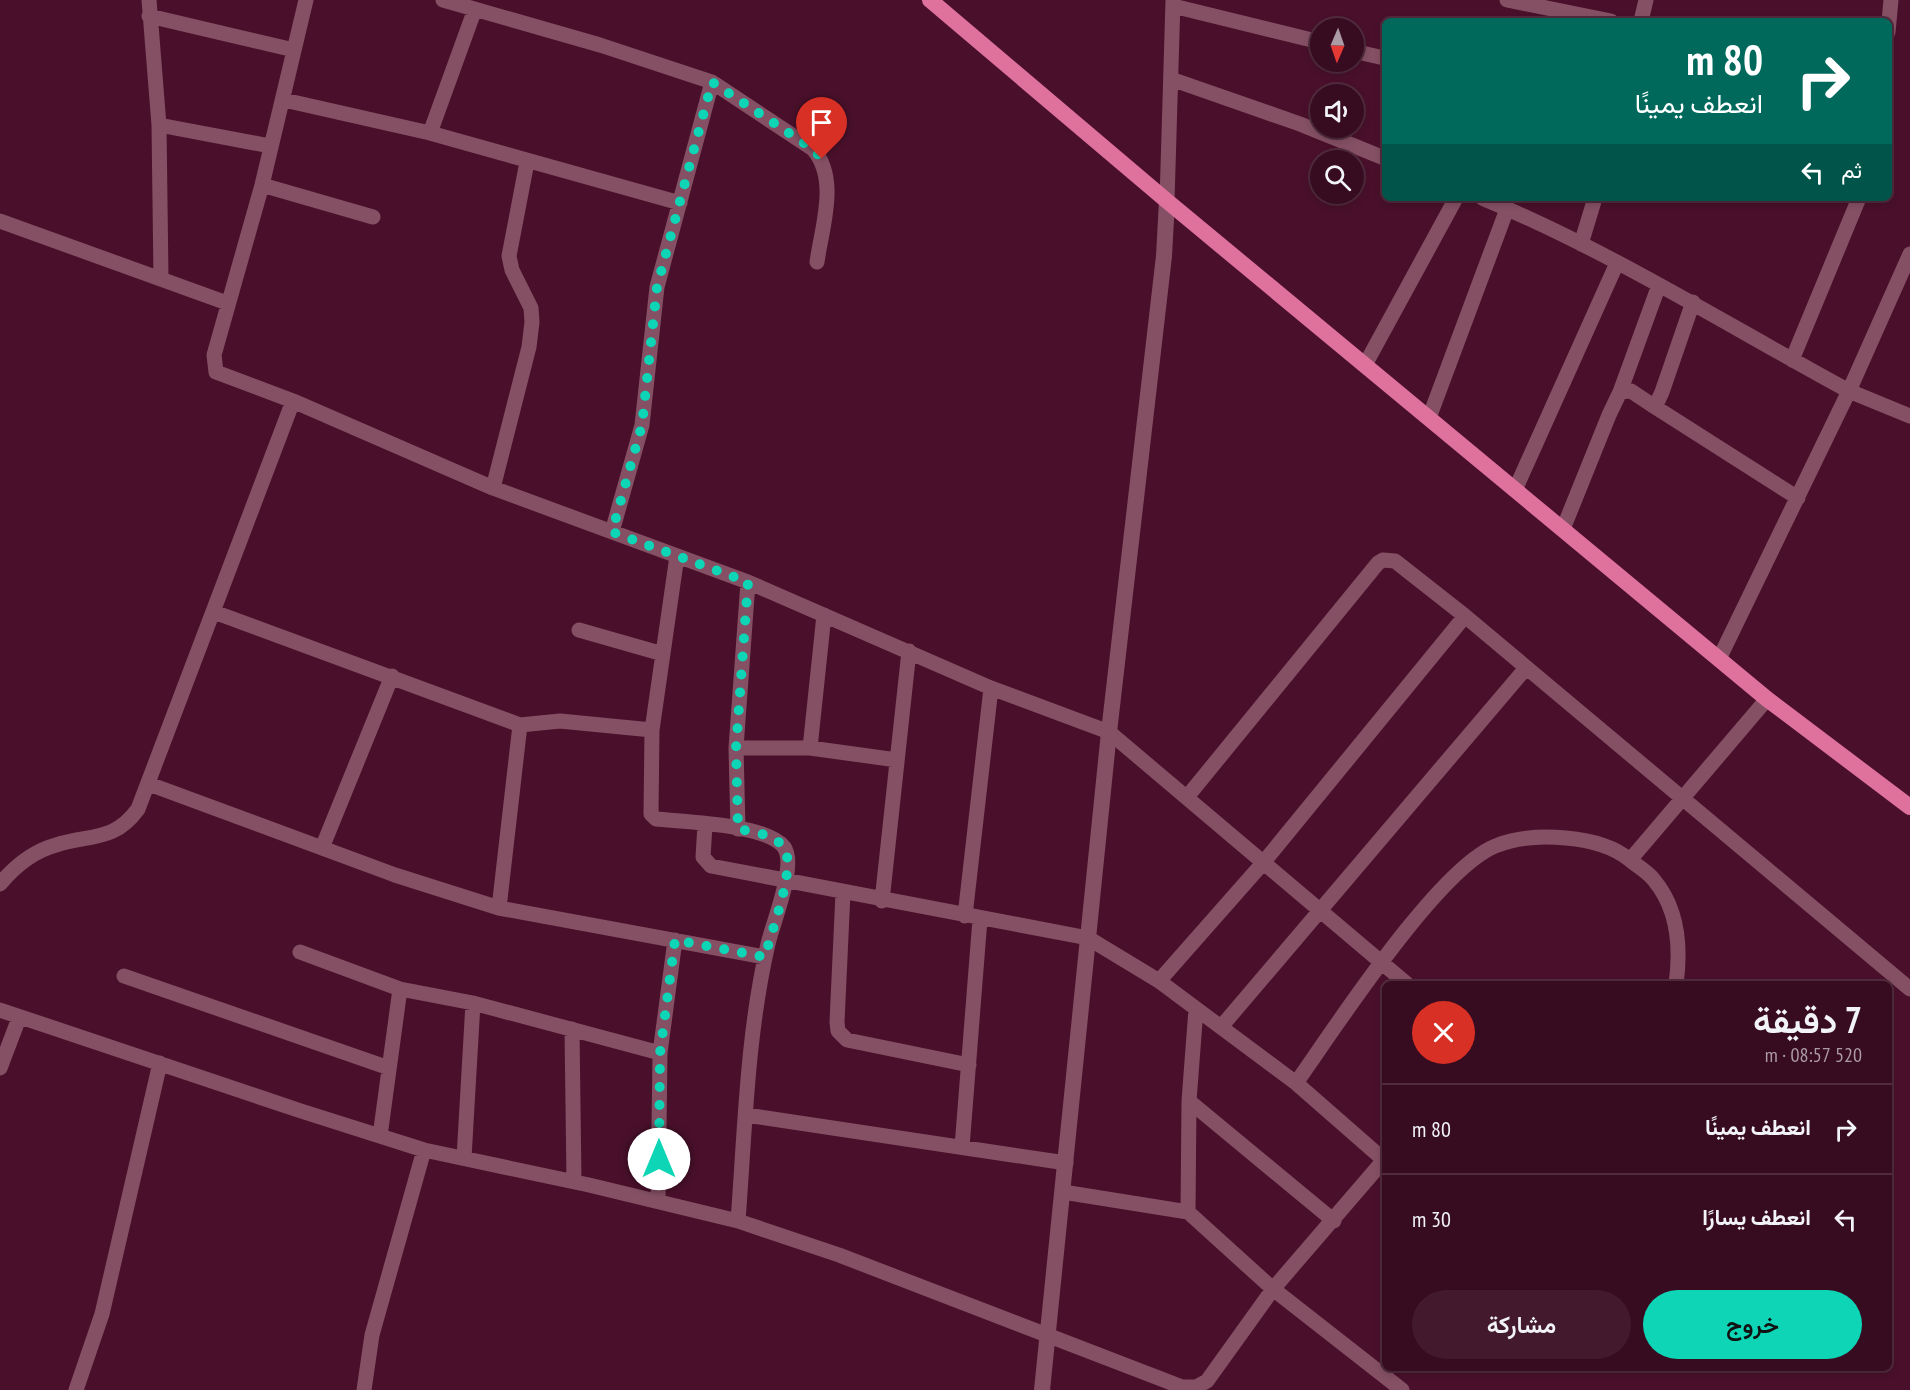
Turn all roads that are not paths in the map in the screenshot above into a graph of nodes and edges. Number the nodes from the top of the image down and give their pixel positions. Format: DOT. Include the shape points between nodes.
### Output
graph roads {
  1 [pos="149,0"];
  2 [pos="306,0"];
  3 [pos="443,0"];
  4 [pos="930,0"];
  5 [pos="1507,0"];
  6 [pos="1646,0"];
  7 [pos="1891,0"];
  8 [pos="1173,3"];
  9 [pos="475,9"];
  10 [pos="149,16"];
  11 [pos="1596,18"];
  12 [pos="1642,18"];
  13 [pos="1889,18"];
  14 [pos="1310,39"];
  15 [pos="294,50"];
  16 [pos="1364,53"];
  17 [pos="1382,58"];
  18 [pos="1171,79"];
  19 [pos="712,82"];
  20 [pos="284,100"];
  21 [pos="159,125"];
  22 [pos="430,133"];
  23 [pos="270,146"];
  24 [pos="1382,157"];
  25 [pos="527,162"];
  26 [pos="262,185"];
  27 [pos="1167,201"];
  28 [pos="1454,201"];
  29 [pos="1489,201"];
  30 [pos="1594,201"];
  31 [pos="1858,201"];
  32 [pos="681,203"];
  33 [pos="1507,209"];
  34 [pos="373,217"];
  35 [pos="0,221"];
  36 [pos="1581,244"];
  37 [pos="1910,254"];
  38 [pos="817,262"];
  39 [pos="1617,263"];
  40 [pos="161,278"];
  41 [pos="1659,285"];
  42 [pos="1692,302"];
  43 [pos="227,303"];
  44 [pos="1792,360"];
  45 [pos="1365,365"];
  46 [pos="1849,391"];
  47 [pos="1620,392"];
  48 [pos="293,401"];
  49 [pos="1655,407"];
  50 [pos="1910,417"];
  51 [pos="1429,418"];
  52 [pos="494,488"];
  53 [pos="1515,490"];
  54 [pos="1798,498"];
  55 [pos="1563,529"];
  56 [pos="612,532"];
  57 [pos="676,556"];
  58 [pos="748,582"];
  59 [pos="214,612"];
  60 [pos="824,615"];
  61 [pos="1465,616"];
  62 [pos="579,630"];
  63 [pos="909,651"];
  64 [pos="663,654"];
  65 [pos="1719,658"];
  66 [pos="1526,668"];
  67 [pos="392,676"];
  68 [pos="991,688"];
  69 [pos="1767,699"];
  70 [pos="520,725"];
  71 [pos="652,730"];
  72 [pos="1109,732"];
  73 [pos="736,748"];
  74 [pos="810,748"];
  75 [pos="897,760"];
  76 [pos="149,784"];
  77 [pos="1187,797"];
  78 [pos="1681,798"];
  79 [pos="1910,807"];
  80 [pos="705,825"];
  81 [pos="738,829"];
  82 [pos="322,849"];
  83 [pos="1630,860"];
  84 [pos="1263,863"];
  85 [pos="786,881"];
  86 [pos="0,884"];
  87 [pos="843,893"];
  88 [pos="882,901"];
  89 [pos="499,908"];
  90 [pos="1320,912"];
  91 [pos="973,917"];
  92 [pos="1088,938"];
  93 [pos="675,940"];
  94 [pos="300,952"];
  95 [pos="765,957"];
  96 [pos="1382,963"];
  97 [pos="124,976"];
  98 [pos="1159,981"];
  99 [pos="1403,981"];
  100 [pos="1676,981"];
  101 [pos="400,989"];
  102 [pos="1910,989"];
  103 [pos="473,1003"];
  104 [pos="1196,1009"];
  105 [pos="0,1010"];
  106 [pos="19,1018"];
  107 [pos="1221,1027"];
  108 [pos="572,1029"];
  109 [pos="660,1053"];
  110 [pos="160,1063"];
  111 [pos="969,1065"];
  112 [pos="0,1068"];
  113 [pos="389,1068"];
  114 [pos="1296,1083"];
  115 [pos="1189,1101"];
  116 [pos="746,1115"];
  117 [pos="380,1136"];
  118 [pos="962,1147"];
  119 [pos="424,1150"];
  120 [pos="464,1158"];
  121 [pos="1382,1158"];
  122 [pos="1382,1162"];
  123 [pos="1066,1163"];
  124 [pos="574,1182"];
  125 [pos="1063,1192"];
  126 [pos="658,1201"];
  127 [pos="1188,1212"];
  128 [pos="738,1221"];
  129 [pos="1334,1221"];
  130 [pos="1273,1289"];
  131 [pos="1049,1334"];
  132 [pos="76,1390"];
  133 [pos="364,1390"];
  134 [pos="1042,1390"];
  135 [pos="1402,1390"];
  1 -- 10 [label="street"];
  2 -- 15 [label="street"];
  3 -- 9 [label="street"];
  4 -- 27 [label="main road"];
  5 -- 11 [label="street"];
  6 -- 12 [label="street"];
  7 -- 13 [label="street"];
  8 -- 14 [label="street"];
  8 -- 18 [label="street"];
  9 -- 19 [label="street" via="645,58"];
  9 -- 22 [label="street"];
  10 -- 15 [label="street"];
  10 -- 21 [label="street"];
  15 -- 20 [label="street"];
  16 -- 17 [label="street"];
  18 -- 24 [label="street"];
  18 -- 27 [label="street"];
  19 -- 32 [label="street"];
  19 -- 38 [label="street" via="813,149 822,159 828,183"];
  20 -- 22 [label="street"];
  20 -- 23 [label="street"];
  21 -- 23 [label="street"];
  21 -- 40 [label="street"];
  22 -- 25 [label="street"];
  23 -- 26 [label="street"];
  25 -- 32 [label="street"];
  25 -- 52 [label="street" via="509,256 531,308 532,322"];
  26 -- 34 [label="street"];
  26 -- 43 [label="street"];
  27 -- 45 [label="main road"];
  27 -- 72 [label="street"];
  28 -- 45 [label="street"];
  29 -- 33 [label="street"];
  30 -- 36 [label="street"];
  31 -- 44 [label="street"];
  32 -- 56 [label="street" via="657,287 642,425"];
  33 -- 36 [label="street"];
  33 -- 51 [label="street"];
  35 -- 40 [label="street"];
  36 -- 39 [label="street"];
  37 -- 46 [label="street"];
  39 -- 41 [label="street"];
  39 -- 53 [label="street"];
  40 -- 43 [label="street"];
  41 -- 42 [label="street"];
  41 -- 47 [label="street"];
  42 -- 44 [label="street"];
  42 -- 49 [label="street"];
  43 -- 48 [label="street" via="214,355 216,372"];
  44 -- 46 [label="street"];
  45 -- 51 [label="main road"];
  46 -- 50 [label="street"];
  46 -- 54 [label="street"];
  47 -- 49 [label="street" via="1631,391"];
  47 -- 55 [label="street"];
  48 -- 52 [label="street"];
  48 -- 59 [label="street"];
  49 -- 54 [label="street"];
  51 -- 53 [label="main road"];
  52 -- 56 [label="street"];
  53 -- 55 [label="main road"];
  54 -- 65 [label="street"];
  55 -- 65 [label="main road"];
  56 -- 57 [label="street"];
  57 -- 58 [label="street"];
  57 -- 64 [label="street"];
  58 -- 60 [label="street"];
  58 -- 73 [label="street"];
  59 -- 67 [label="street"];
  59 -- 76 [label="street"];
  60 -- 63 [label="street"];
  60 -- 74 [label="street"];
  61 -- 66 [label="street"];
  61 -- 77 [label="street" via="1395,561 1378,563"];
  61 -- 84 [label="street"];
  62 -- 64 [label="street"];
  63 -- 68 [label="street"];
  63 -- 75 [label="street"];
  64 -- 71 [label="street"];
  65 -- 69 [label="main road"];
  66 -- 78 [label="street"];
  66 -- 90 [label="street"];
  67 -- 70 [label="street"];
  67 -- 82 [label="street"];
  68 -- 72 [label="street"];
  68 -- 91 [label="street"];
  69 -- 78 [label="street"];
  69 -- 79 [label="main road"];
  70 -- 71 [label="street" via="560,721"];
  70 -- 89 [label="street"];
  71 -- 80 [label="street" via="652,817"];
  72 -- 77 [label="street"];
  72 -- 92 [label="street"];
  73 -- 74 [label="street"];
  73 -- 81 [label="street"];
  74 -- 75 [label="street"];
  75 -- 88 [label="street"];
  76 -- 82 [label="street"];
  76 -- 86 [label="street" via="138,809 117,831 56,844 23,861"];
  77 -- 84 [label="street"];
  78 -- 83 [label="street"];
  78 -- 102 [label="street"];
  80 -- 81 [label="street"];
  80 -- 85 [label="street" via="702,857 706,864"];
  81 -- 85 [label="street" via="779,842 788,857"];
  82 -- 89 [label="street"];
  83 -- 96 [label="street" via="1590,840 1526,838 1497,845 1466,864"];
  83 -- 100 [label="street" via="1654,880 1675,919 1680,952"];
  84 -- 90 [label="street"];
  84 -- 98 [label="street"];
  85 -- 87 [label="street"];
  85 -- 95 [label="street"];
  87 -- 88 [label="street"];
  87 -- 111 [label="street" via="837,1022 842,1036"];
  88 -- 91 [label="street"];
  89 -- 93 [label="street"];
  90 -- 96 [label="street"];
  90 -- 107 [label="street"];
  91 -- 92 [label="street"];
  91 -- 111 [label="street"];
  92 -- 98 [label="street"];
  92 -- 123 [label="street"];
  93 -- 95 [label="street"];
  93 -- 109 [label="street"];
  94 -- 101 [label="street"];
  95 -- 116 [label="street" via="756,1005"];
  96 -- 99 [label="street"];
  96 -- 114 [label="street"];
  97 -- 113 [label="street"];
  98 -- 104 [label="street"];
  101 -- 103 [label="street"];
  101 -- 113 [label="street"];
  103 -- 108 [label="street"];
  103 -- 120 [label="street"];
  104 -- 107 [label="street"];
  104 -- 115 [label="street"];
  105 -- 106 [label="street"];
  106 -- 110 [label="street"];
  106 -- 112 [label="street"];
  107 -- 114 [label="street"];
  108 -- 109 [label="street"];
  108 -- 124 [label="street"];
  109 -- 126 [label="street"];
  110 -- 117 [label="street"];
  110 -- 132 [label="street" via="102,1314"];
  111 -- 118 [label="street"];
  113 -- 117 [label="street"];
  114 -- 121 [label="street"];
  115 -- 127 [label="street"];
  115 -- 129 [label="street"];
  116 -- 118 [label="street"];
  116 -- 128 [label="street"];
  117 -- 119 [label="street"];
  118 -- 123 [label="street"];
  119 -- 120 [label="street"];
  119 -- 133 [label="street" via="372,1335"];
  120 -- 124 [label="street"];
  122 -- 129 [label="street"];
  123 -- 125 [label="street"];
  124 -- 126 [label="street"];
  125 -- 127 [label="street"];
  125 -- 131 [label="street"];
  126 -- 128 [label="street"];
  127 -- 130 [label="street"];
  128 -- 131 [label="street"];
  129 -- 130 [label="street"];
  130 -- 131 [label="street" via="1207,1382 1196,1387 1167,1384"];
  130 -- 135 [label="street"];
  131 -- 134 [label="street"];
}
